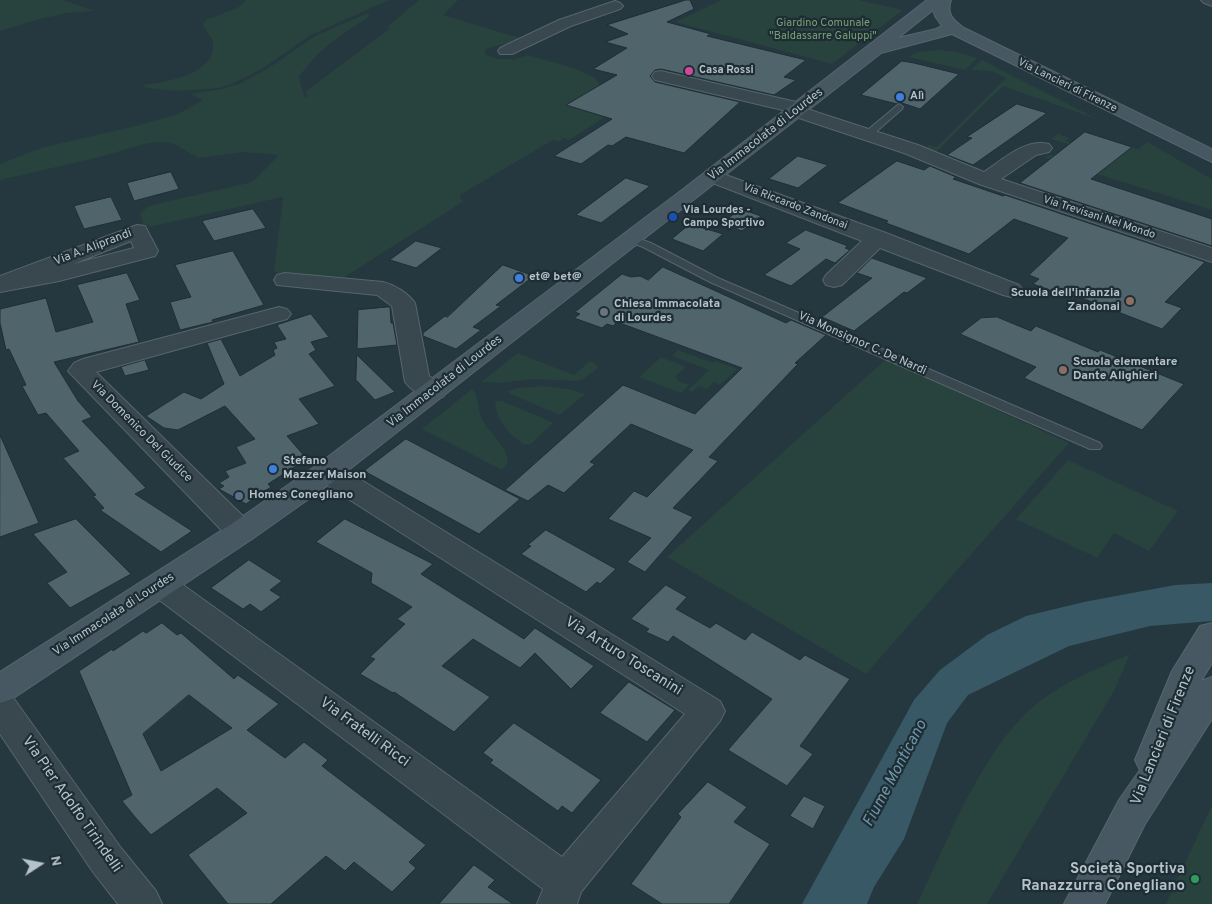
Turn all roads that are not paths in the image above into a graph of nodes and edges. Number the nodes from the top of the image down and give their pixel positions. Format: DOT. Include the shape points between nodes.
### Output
graph roads {
  1 [pos="591,0"];
  2 [pos="937,0"];
  3 [pos="943,0"];
  4 [pos="952,27"];
  5 [pos="905,33"];
  6 [pos="991,48"];
  7 [pos="506,51"];
  8 [pos="661,76"];
  9 [pos="899,107"];
  10 [pos="798,110"];
  11 [pos="868,135"];
  12 [pos="1042,148"];
  13 [pos="1212,156"];
  14 [pos="712,176"];
  15 [pos="986,180"];
  16 [pos="878,238"];
  17 [pos="631,239"];
  18 [pos="1212,255"];
  19 [pos="285,280"];
  20 [pos="834,280"];
  21 [pos="0,284"];
  22 [pos="1011,290"];
  23 [pos="279,314"];
  24 [pos="434,391"];
  25 [pos="1095,446"];
  26 [pos="327,472"];
  27 [pos="241,532"];
  28 [pos="161,585"];
  29 [pos="1212,635"];
  30 [pos="1201,679"];
  31 [pos="0,689"];
  32 [pos="0,706"];
  33 [pos="561,893"];
  34 [pos="142,904"];
  35 [pos="1084,904"];
  1 -- 7 [label="street" via="621,4 565,23"];
  2 -- 5 [label="street, Via Immacolata di Lourdes"];
  3 -- 4 [label="street" via="940,7 943,18"];
  4 -- 5 [label="street, Via Immacolata di Lourdes" via="941,33"];
  4 -- 6 [label="street, Via Lancieri di Firenze"];
  5 -- 6 [label="street, Via Immacolata di Lourdes"];
  5 -- 10 [label="street, Via Immacolata di Lourdes" via="873,51"];
  6 -- 13 [label="street, Via Lancieri di Firenze"];
  8 -- 10 [label="street, Via Trevisani Nel Mondo"];
  9 -- 11 [label="lane"];
  10 -- 11 [label="street, Via Trevisani Nel Mondo"];
  10 -- 14 [label="street, Via Immacolata di Lourdes"];
  11 -- 15 [label="street, Via Trevisani Nel Mondo" via="915,146 922,155"];
  12 -- 15 [label="street" via="1029,151"];
  14 -- 16 [label="street, Via Riccardo Zandonai"];
  14 -- 17 [label="street, Via Immacolata di Lourdes"];
  15 -- 18 [label="street, Via Trevisani Nel Mondo"];
  16 -- 20 [label="street"];
  16 -- 22 [label="street, Via Riccardo Zandonai"];
  17 -- 24 [label="street, Via Immacolata di Lourdes"];
  17 -- 25 [label="lane, Via Monsignor C. De Nardi" via="714,280"];
  19 -- 24 [label="street" via="383,288 403,303 418,382"];
  21 -- 21 [label="street, Via A. Aliprandi" via="59,274 147,251 137,231"];
  23 -- 27 [label="street, Via Domenico Del Giudice" via="92,364 81,371"];
  24 -- 26 [label="street, Via Immacolata di Lourdes"];
  26 -- 27 [label="street, Via Immacolata di Lourdes"];
  26 -- 33 [label="street, Via Arturo Toscanini" via="708,711"];
  27 -- 28 [label="street, Via Immacolata di Lourdes"];
  28 -- 31 [label="street, Via Immacolata di Lourdes"];
  28 -- 33 [label="street, Via Fratelli Ricci"];
  29 -- 30 [label="street, Via Lancieri di Firenze"];
  30 -- 35 [label="street, Via Lancieri di Firenze"];
  32 -- 34 [label="street, Via Pier Adolfo Tirindelli" via="107,860"];
}
